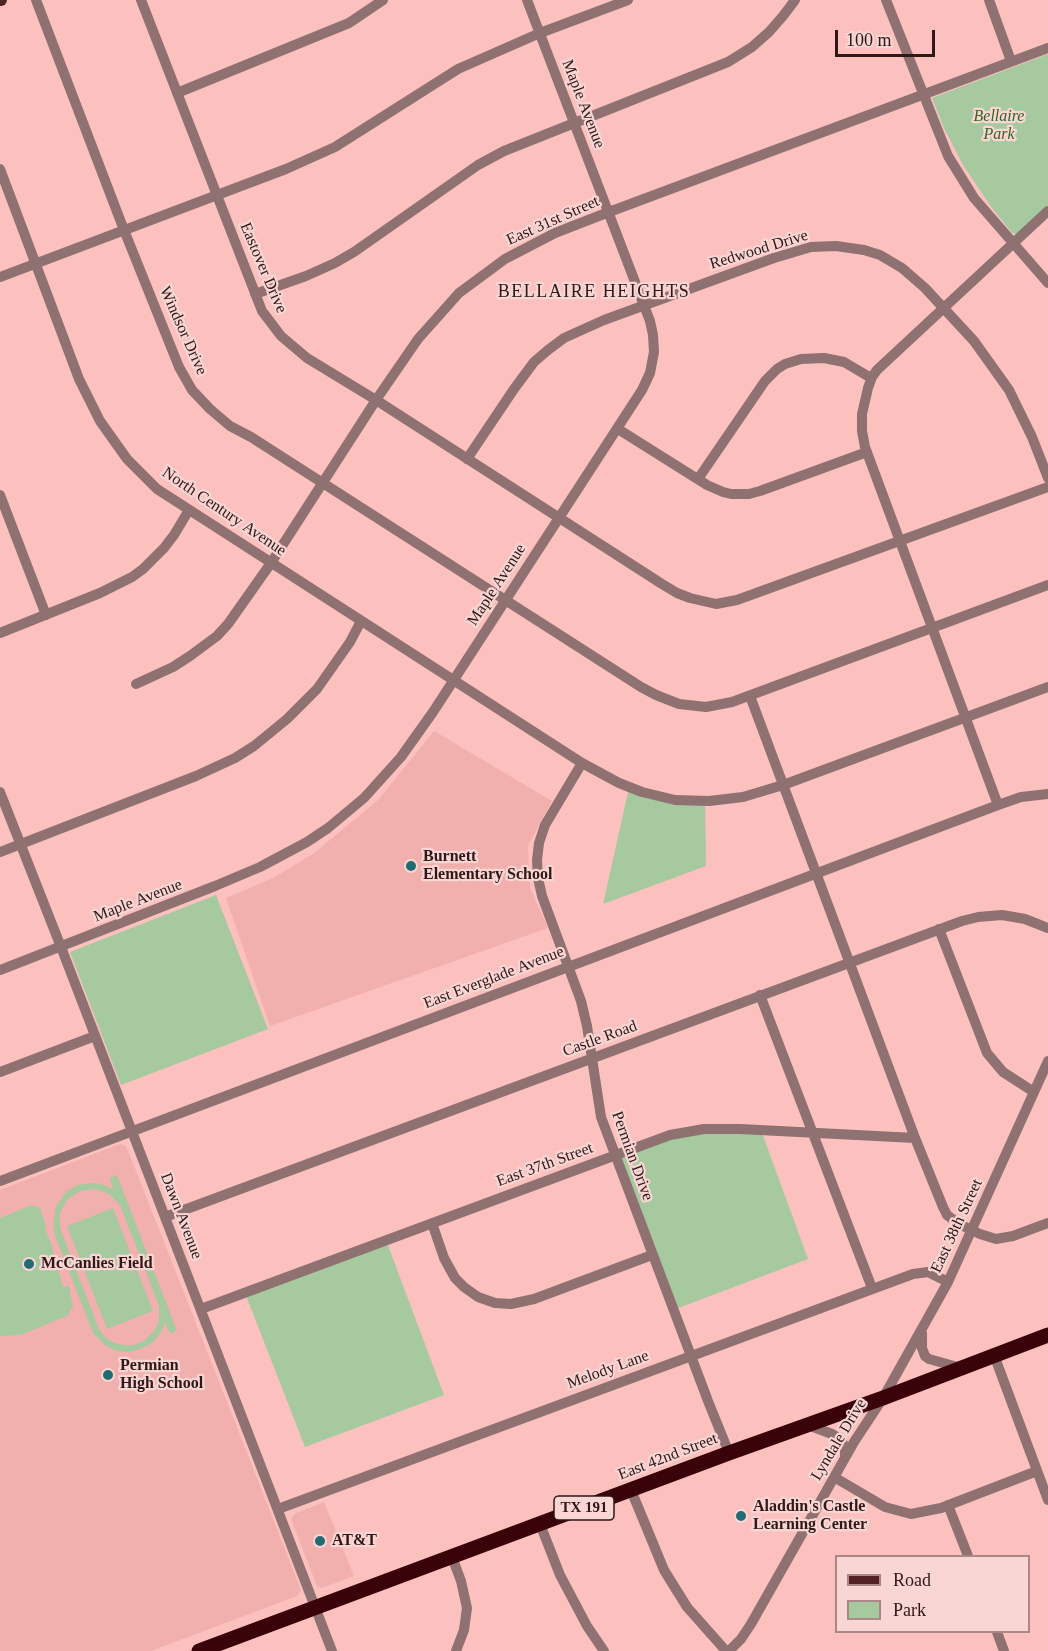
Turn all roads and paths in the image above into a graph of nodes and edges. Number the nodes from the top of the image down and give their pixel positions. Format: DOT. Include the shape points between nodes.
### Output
graph roads {
  1 [pos="36,0"];
  2 [pos="141,0"];
  3 [pos="383,0"];
  4 [pos="527,0"];
  5 [pos="628,0"];
  6 [pos="795,0"];
  7 [pos="886,0"];
  8 [pos="988,0"];
  9 [pos="540,33"];
  10 [pos="1048,48"];
  11 [pos="1011,61"];
  12 [pos="177,93"];
  13 [pos="923,94"];
  14 [pos="574,123"];
  15 [pos="0,169"];
  16 [pos="217,196"];
  17 [pos="609,212"];
  18 [pos="1048,212"];
  19 [pos="124,230"];
  20 [pos="1013,244"];
  21 [pos="36,264"];
  22 [pos="0,277"];
  23 [pos="1048,283"];
  24 [pos="255,294"];
  25 [pos="645,305"];
  26 [pos="943,308"];
  27 [pos="871,378"];
  28 [pos="376,400"];
  29 [pos="618,429"];
  30 [pos="867,452"];
  31 [pos="467,459"];
  32 [pos="1048,478"];
  33 [pos="698,479"];
  34 [pos="323,483"];
  35 [pos="1048,487"];
  36 [pos="0,495"];
  37 [pos="189,510"];
  38 [pos="559,518"];
  39 [pos="900,542"];
  40 [pos="272,563"];
  41 [pos="1048,585"];
  42 [pos="505,600"];
  43 [pos="46,615"];
  44 [pos="361,621"];
  45 [pos="932,628"];
  46 [pos="0,633"];
  47 [pos="454,680"];
  48 [pos="136,684"];
  49 [pos="1048,687"];
  50 [pos="750,696"];
  51 [pos="966,717"];
  52 [pos="582,763"];
  53 [pos="783,785"];
  54 [pos="0,792"];
  55 [pos="1048,794"];
  56 [pos="998,805"];
  57 [pos="20,844"];
  58 [pos="0,852"];
  59 [pos="816,873"];
  60 [pos="939,928"];
  61 [pos="1048,928"];
  62 [pos="61,947"];
  63 [pos="849,962"];
  64 [pos="567,967"];
  65 [pos="0,970"];
  66 [pos="760,995"];
  67 [pos="95,1036"];
  68 [pos="592,1058"];
  69 [pos="1048,1061"];
  70 [pos="0,1072"];
  71 [pos="1034,1092"];
  72 [pos="131,1131"];
  73 [pos="812,1132"];
  74 [pos="915,1138"];
  75 [pos="614,1155"];
  76 [pos="0,1181"];
  77 [pos="165,1217"];
  78 [pos="432,1223"];
  79 [pos="1048,1223"];
  80 [pos="973,1230"];
  81 [pos="652,1255"];
  82 [pos="948,1282"];
  83 [pos="872,1288"];
  84 [pos="201,1309"];
  85 [pos="921,1330"];
  86 [pos="1048,1335"];
  87 [pos="994,1355"];
  88 [pos="691,1356"];
  89 [pos="961,1368"];
  90 [pos="883,1398"];
  91 [pos="808,1425"];
  92 [pos="729,1453"];
  93 [pos="845,1458"];
  94 [pos="1037,1471"];
  95 [pos="834,1477"];
  96 [pos="631,1490"];
  97 [pos="1048,1500"];
  98 [pos="948,1505"];
  99 [pos="278,1509"];
  100 [pos="540,1524"];
  101 [pos="967,1555"];
  102 [pos="452,1557"];
  103 [pos="316,1607"];
  104 [pos="997,1633"];
  105 [pos="230,1646"];
  106 [pos="199,1651"];
  107 [pos="332,1651"];
  108 [pos="456,1651"];
  109 [pos="604,1651"];
  110 [pos="727,1651"];
  111 [pos="1005,1651"];
  1 -- 19 [label="street, Windsor Drive"];
  2 -- 12 [label="street, Eastover Drive"];
  3 -- 12 [label="street" via="349,23"];
  4 -- 9 [label="street, Maple Avenue"];
  5 -- 9 [label="street"];
  6 -- 14 [label="street" via="769,32 728,62"];
  7 -- 13 [label="street"];
  8 -- 11 [label="street"];
  9 -- 14 [label="street, Maple Avenue"];
  9 -- 16 [label="street" via="458,69 336,147"];
  10 -- 11 [label="street, East 31st Street"];
  11 -- 13 [label="street, East 31st Street"];
  12 -- 16 [label="street, Eastover Drive"];
  13 -- 17 [label="street, East 31st Street"];
  13 -- 20 [label="street" via="948,156 975,198"];
  14 -- 17 [label="street, Maple Avenue"];
  14 -- 24 [label="street" via="485,160 335,263"];
  15 -- 21 [label="street, North Century Avenue"];
  16 -- 19 [label="street"];
  16 -- 24 [label="street, Eastover Drive"];
  17 -- 25 [label="street, Maple Avenue"];
  17 -- 28 [label="street, East 31st Street" via="555,233 505,259 459,293 420,335"];
  18 -- 20 [label="street"];
  19 -- 21 [label="street"];
  19 -- 34 [label="street, Windsor Drive" via="192,390 230,426"];
  20 -- 23 [label="street"];
  20 -- 26 [label="street"];
  21 -- 22 [label="street"];
  21 -- 37 [label="street, North Century Avenue" via="100,421 127,459 157,489"];
  24 -- 28 [label="street, Eastover Drive" via="271,324 292,347"];
  25 -- 26 [label="street, Redwood Drive" via="774,258 836,246 864,250 892,261"];
  25 -- 29 [label="street, Maple Avenue" via="653,335 650,373"];
  25 -- 31 [label="street, Redwood Drive" via="564,338 534,362"];
  26 -- 27 [label="street"];
  26 -- 32 [label="street, Redwood Drive" via="974,341 1009,390"];
  27 -- 30 [label="street" via="862,414"];
  27 -- 33 [label="street" via="835,359 810,357 785,364 765,381"];
  28 -- 31 [label="street, Eastover Drive"];
  28 -- 34 [label="street, East 31st Street"];
  29 -- 33 [label="street"];
  29 -- 38 [label="street, Maple Avenue"];
  30 -- 33 [label="street" via="749,494 723,492"];
  30 -- 39 [label="street"];
  31 -- 38 [label="street, Eastover Drive"];
  34 -- 40 [label="street, East 31st Street"];
  34 -- 42 [label="street, Windsor Drive"];
  35 -- 39 [label="street, Eastover Drive"];
  36 -- 43 [label="street"];
  37 -- 40 [label="street, North Century Avenue"];
  37 -- 43 [label="street" via="174,535 143,569 100,594"];
  38 -- 39 [label="street, Eastover Drive" via="662,584 690,598 716,604 761,593"];
  38 -- 42 [label="street, Maple Avenue"];
  39 -- 45 [label="street"];
  40 -- 44 [label="street, North Century Avenue"];
  40 -- 48 [label="street, East 31st Street" via="217,636 182,662"];
  41 -- 45 [label="street, Windsor Drive"];
  42 -- 47 [label="street, Maple Avenue"];
  42 -- 50 [label="street, Windsor Drive" via="669,701 705,707"];
  43 -- 46 [label="street"];
  44 -- 47 [label="street, North Century Avenue"];
  44 -- 57 [label="street" via="317,689 254,746 196,776"];
  45 -- 50 [label="street, Windsor Drive"];
  45 -- 51 [label="street"];
  47 -- 52 [label="street, North Century Avenue"];
  47 -- 62 [label="street, Maple Avenue" via="381,780 327,828 260,867"];
  49 -- 51 [label="street, North Century Avenue"];
  50 -- 53 [label="street"];
  51 -- 53 [label="street, North Century Avenue"];
  51 -- 56 [label="street"];
  52 -- 53 [label="street, North Century Avenue" via="630,788 692,802 743,797"];
  52 -- 64 [label="street, Permian Drive" via="544,825 537,860 542,896"];
  53 -- 59 [label="street"];
  54 -- 57 [label="street, Dawn Avenue"];
  55 -- 56 [label="street, East Everglade Avenue"];
  56 -- 59 [label="street, East Everglade Avenue"];
  57 -- 58 [label="street"];
  57 -- 62 [label="street, Dawn Avenue"];
  59 -- 63 [label="street"];
  59 -- 64 [label="street, East Everglade Avenue"];
  60 -- 61 [label="street, Castle Road" via="1002,915"];
  60 -- 63 [label="street, Castle Road"];
  60 -- 71 [label="street" via="987,1053 1004,1072"];
  62 -- 65 [label="street, Maple Avenue"];
  62 -- 67 [label="street, Dawn Avenue"];
  63 -- 66 [label="street, Castle Road"];
  63 -- 74 [label="street"];
  64 -- 68 [label="street, Permian Drive" via="581,1001"];
  64 -- 72 [label="street, East Everglade Avenue"];
  66 -- 68 [label="street, Castle Road"];
  66 -- 73 [label="street"];
  67 -- 70 [label="street"];
  67 -- 72 [label="street, Dawn Avenue"];
  68 -- 75 [label="street, Permian Drive" via="601,1117"];
  68 -- 77 [label="street, Castle Road"];
  69 -- 71 [label="street, East 38th Street"];
  71 -- 80 [label="street, East 38th Street"];
  72 -- 76 [label="street, East Everglade Avenue"];
  72 -- 77 [label="street, Dawn Avenue"];
  73 -- 74 [label="street, East 37th Street"];
  73 -- 75 [label="street, East 37th Street" via="704,1130 670,1136"];
  73 -- 83 [label="street"];
  74 -- 80 [label="street" via="944,1209 952,1219"];
  75 -- 78 [label="street, East 37th Street"];
  75 -- 81 [label="street, Permian Drive"];
  77 -- 84 [label="street, Dawn Avenue"];
  78 -- 81 [label="street" via="455,1278 468,1291 495,1303 534,1299"];
  78 -- 84 [label="street, East 37th Street"];
  79 -- 80 [label="street" via="1005,1238 992,1238"];
  80 -- 82 [label="street, East 38th Street"];
  81 -- 88 [label="street, Permian Drive"];
  82 -- 83 [label="street, Melody Lane" via="922,1272"];
  82 -- 85 [label="street, East 38th Street"];
  83 -- 88 [label="street, Melody Lane"];
  84 -- 99 [label="street, Dawn Avenue"];
  85 -- 89 [label="street" via="925,1356"];
  85 -- 90 [label="street, East 38th Street"];
  86 -- 87 [label="highway, East 42nd Street / TX 191"];
  87 -- 89 [label="highway, East 42nd Street / TX 191"];
  87 -- 94 [label="street"];
  88 -- 92 [label="street, Permian Drive"];
  88 -- 99 [label="street, Melody Lane"];
  89 -- 90 [label="highway, East 42nd Street / TX 191"];
  90 -- 91 [label="highway, East 42nd Street / TX 191"];
  90 -- 93 [label="street, Lyndale Drive"];
  91 -- 92 [label="highway, East 42nd Street / TX 191"];
  91 -- 93 [label="street" via="840,1439"];
  92 -- 96 [label="highway, East 42nd Street / TX 191"];
  93 -- 95 [label="street, Lyndale Drive"];
  94 -- 97 [label="street"];
  94 -- 98 [label="street"];
  95 -- 98 [label="street" via="885,1507 911,1514"];
  95 -- 110 [label="street, Lyndale Drive" via="751,1624"];
  96 -- 100 [label="highway, East 42nd Street / TX 191"];
  96 -- 110 [label="street" via="664,1570 687,1607"];
  98 -- 101 [label="street"];
  99 -- 103 [label="street, Dawn Avenue"];
  100 -- 102 [label="highway, East 42nd Street / TX 191"];
  100 -- 109 [label="street" via="560,1575"];
  102 -- 103 [label="highway, East 42nd Street / TX 191"];
  102 -- 108 [label="street" via="467,1608"];
  103 -- 105 [label="highway, East 42nd Street / TX 191"];
  103 -- 107 [label="street, Dawn Avenue"];
  104 -- 111 [label="street"];
  105 -- 106 [label="highway, East 42nd Street / TX 191"];
}
